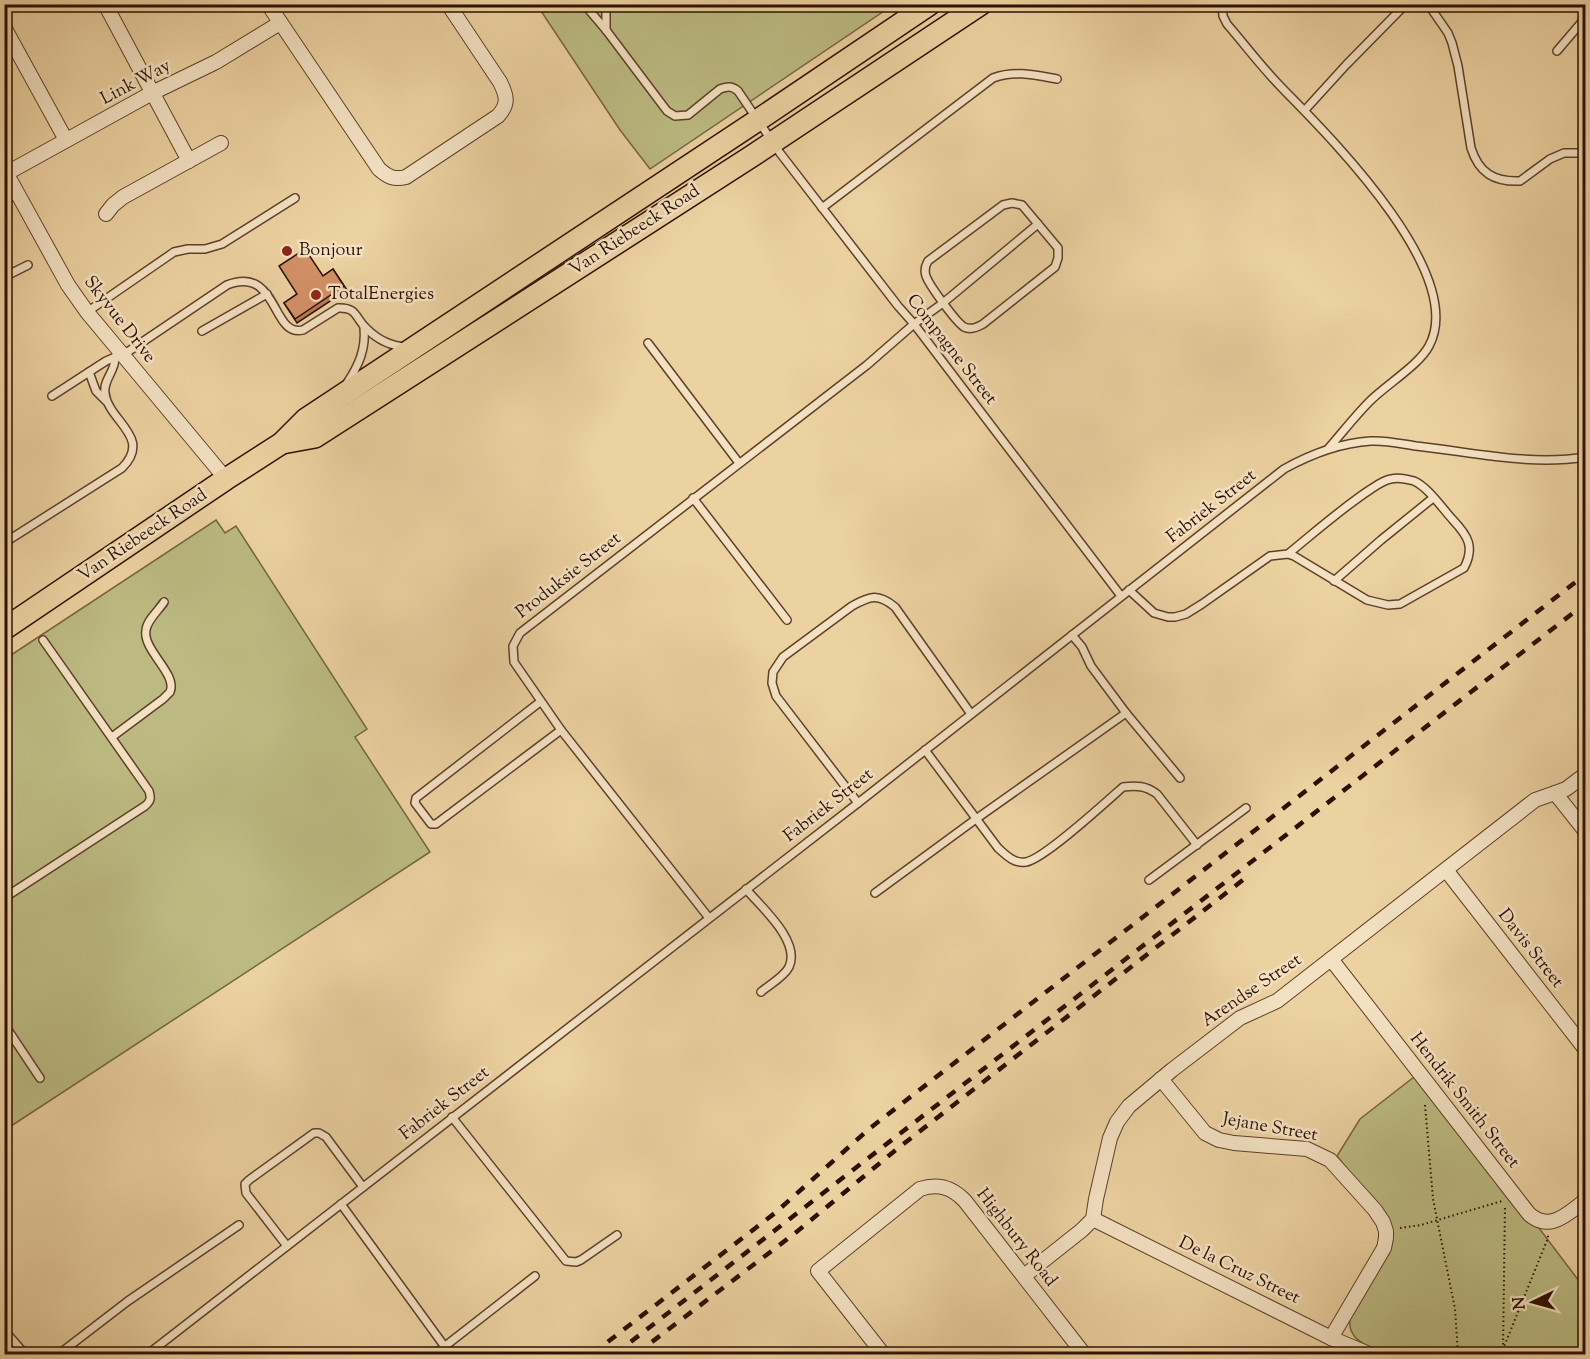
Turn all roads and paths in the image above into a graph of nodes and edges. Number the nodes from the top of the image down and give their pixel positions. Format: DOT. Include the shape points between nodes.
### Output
graph roads {
  1 [pos="105,4"];
  2 [pos="268,4"];
  3 [pos="448,4"];
  4 [pos="584,4"];
  5 [pos="606,4"];
  6 [pos="930,4"];
  7 [pos="981,4"];
  8 [pos="1222,4"];
  9 [pos="1406,4"];
  10 [pos="1428,4"];
  11 [pos="1586,16"];
  12 [pos="280,23"];
  13 [pos="4,27"];
  14 [pos="606,30"];
  15 [pos="1557,51"];
  16 [pos="1057,79"];
  17 [pos="152,93"];
  18 [pos="1305,110"];
  19 [pos="758,120"];
  20 [pos="66,140"];
  21 [pos="773,142"];
  22 [pos="221,144"];
  23 [pos="1586,153"];
  24 [pos="189,161"];
  25 [pos="6,171"];
  26 [pos="18,193"];
  27 [pos="295,198"];
  28 [pos="4,201"];
  29 [pos="822,208"];
  30 [pos="106,214"];
  31 [pos="1038,224"];
  32 [pos="28,265"];
  33 [pos="4,277"];
  34 [pos="267,294"];
  35 [pos="943,303"];
  36 [pos="87,312"];
  37 [pos="914,324"];
  38 [pos="364,327"];
  39 [pos="202,331"];
  40 [pos="648,343"];
  41 [pos="415,347"];
  42 [pos="119,356"];
  43 [pos="89,372"];
  44 [pos="52,396"];
  45 [pos="340,396"];
  46 [pos="108,403"];
  47 [pos="282,443"];
  48 [pos="1328,449"];
  49 [pos="1586,457"];
  50 [pos="739,463"];
  51 [pos="226,479"];
  52 [pos="693,498"];
  53 [pos="1433,498"];
  54 [pos="4,543"];
  55 [pos="1288,554"];
  56 [pos="1335,581"];
  57 [pos="1130,590"];
  58 [pos="1121,596"];
  59 [pos="164,602"];
  60 [pos="787,620"];
  61 [pos="4,629"];
  62 [pos="1072,635"];
  63 [pos="43,640"];
  64 [pos="540,702"];
  65 [pos="1126,713"];
  66 [pos="971,714"];
  67 [pos="561,730"];
  68 [pos="112,736"];
  69 [pos="925,750"];
  70 [pos="1586,774"];
  71 [pos="1180,778"];
  72 [pos="1556,793"];
  73 [pos="858,802"];
  74 [pos="1246,808"];
  75 [pos="976,819"];
  76 [pos="1586,832"];
  77 [pos="1197,845"];
  78 [pos="1446,870"];
  79 [pos="1149,880"];
  80 [pos="746,889"];
  81 [pos="874,893"];
  82 [pos="4,898"];
  83 [pos="709,918"];
  84 [pos="1331,959"];
  85 [pos="761,992"];
  86 [pos="4,1024"];
  87 [pos="1583,1042"];
  88 [pos="40,1078"];
  89 [pos="1161,1079"];
  90 [pos="1432,1089"];
  91 [pos="452,1117"];
  92 [pos="363,1187"];
  93 [pos="1586,1200"];
  94 [pos="341,1204"];
  95 [pos="1093,1219"];
  96 [pos="1437,1220"];
  97 [pos="1549,1222"];
  98 [pos="239,1225"];
  99 [pos="1386,1231"];
  100 [pos="617,1235"];
  101 [pos="287,1246"];
  102 [pos="535,1276"];
  103 [pos="1024,1276"];
  104 [pos="4,1330"];
  105 [pos="1331,1338"];
  106 [pos="444,1347"];
  107 [pos="1503,1349"];
  108 [pos="25,1354"];
  109 [pos="59,1354"];
  110 [pos="148,1354"];
  111 [pos="435,1354"];
  112 [pos="883,1354"];
  113 [pos="1084,1354"];
  114 [pos="1369,1354"];
  115 [pos="1458,1354"];
  116 [pos="1501,1354"];
  1 -- 17 [label="street"];
  2 -- 12 [label="street"];
  3 -- 12 [label="street" via="500,82 505,109 398,179 379,170"];
  4 -- 14 [label="lane"];
  5 -- 14 [label="lane"];
  6 -- 19 [label="main road, Van Riebeeck Road"];
  7 -- 21 [label="main road, Van Riebeeck Road"];
  8 -- 18 [label="lane" via="1227,24"];
  9 -- 18 [label="lane"];
  10 -- 23 [label="lane" via="1452,42 1471,148 1481,169 1500,179 1520,181 1564,153"];
  11 -- 15 [label="lane"];
  12 -- 17 [label="street, Link Way" via="216,62"];
  13 -- 20 [label="street"];
  14 -- 19 [label="lane, Compagne Street" via="667,111 675,116 688,115 720,89 733,87"];
  16 -- 29 [label="lane" via="1015,73 993,78"];
  17 -- 20 [label="street, Link Way"];
  17 -- 24 [label="street"];
  18 -- 48 [label="lane" via="1391,213 1418,255 1427,274 1436,324 1421,357 1370,401"];
  19 -- 21 [label="lane, Compagne Street"];
  19 -- 41 [label="main road, Van Riebeeck Road"];
  20 -- 25 [label="street, Link Way"];
  21 -- 29 [label="lane, Compagne Street"];
  21 -- 47 [label="main road, Van Riebeeck Road" via="315,437"];
  22 -- 24 [label="street"];
  24 -- 30 [label="street" via="123,197"];
  25 -- 26 [label="street, Skyvue Drive"];
  26 -- 28 [label="lane"];
  26 -- 36 [label="street, Skyvue Drive"];
  27 -- 36 [label="lane" via="222,244 174,252"];
  29 -- 37 [label="lane, Compagne Street"];
  31 -- 35 [label="lane, Produksie Street"];
  31 -- 35 [label="lane" via="1022,205 1008,203 928,261 926,276"];
  31 -- 35 [label="lane" via="1058,248 1055,267 976,327 964,327"];
  32 -- 33 [label="lane"];
  34 -- 38 [label="lane" via="286,324 296,332 338,308 350,309"];
  34 -- 39 [label="lane"];
  34 -- 42 [label="lane" via="246,281 228,285"];
  35 -- 37 [label="lane, Produksie Street"];
  36 -- 42 [label="street, Skyvue Drive"];
  37 -- 50 [label="lane, Produksie Street"];
  37 -- 58 [label="lane, Compagne Street"];
  38 -- 41 [label="lane" via="394,346"];
  38 -- 45 [label="lane" via="364,350"];
  40 -- 50 [label="lane"];
  41 -- 45 [label="main road, Van Riebeeck Road"];
  42 -- 43 [label="lane"];
  42 -- 46 [label="lane" via="106,380"];
  42 -- 51 [label="street, Skyvue Drive"];
  43 -- 44 [label="lane"];
  43 -- 46 [label="lane" via="96,391"];
  45 -- 47 [label="main road, Van Riebeeck Road" via="306,419"];
  46 -- 54 [label="lane" via="130,436 134,449 130,460"];
  47 -- 51 [label="main road, Van Riebeeck Road"];
  48 -- 49 [label="lane, Fabriek Street" via="1372,441 1521,459"];
  48 -- 57 [label="lane, Fabriek Street" via="1284,469"];
  50 -- 52 [label="lane, Produksie Street"];
  51 -- 61 [label="main road, Van Riebeeck Road"];
  52 -- 60 [label="lane"];
  52 -- 64 [label="lane, Produksie Street" via="520,633 513,646 514,662"];
  53 -- 55 [label="lane" via="1413,481 1384,481"];
  53 -- 56 [label="lane"];
  53 -- 56 [label="lane" via="1463,530 1469,544 1464,568 1400,604 1367,600"];
  55 -- 56 [label="lane"];
  55 -- 57 [label="lane" via="1270,556 1202,604 1175,617 1154,613"];
  57 -- 58 [label="lane, Fabriek Street"];
  58 -- 62 [label="lane, Fabriek Street"];
  59 -- 68 [label="lane" via="148,624 146,634 169,677 170,692"];
  62 -- 65 [label="lane"];
  62 -- 66 [label="lane, Fabriek Street"];
  63 -- 68 [label="lane"];
  64 -- 67 [label="lane, Produksie Street"];
  64 -- 67 [label="lane" via="416,798 415,803 431,824 436,824"];
  65 -- 71 [label="lane"];
  65 -- 75 [label="lane"];
  66 -- 69 [label="lane, Fabriek Street"];
  66 -- 73 [label="lane" via="895,607 885,599 874,597 852,606 783,657 772,683 776,696"];
  67 -- 83 [label="lane, Produksie Street"];
  68 -- 82 [label="lane" via="149,791 150,802"];
  69 -- 73 [label="lane, Fabriek Street"];
  69 -- 75 [label="lane"];
  70 -- 72 [label="street, Arendse Street"];
  72 -- 76 [label="street"];
  72 -- 78 [label="street, Arendse Street" via="1535,800"];
  73 -- 80 [label="lane, Fabriek Street"];
  74 -- 77 [label="lane"];
  75 -- 77 [label="lane" via="998,848 1011,859 1026,862 1044,854 1123,787 1142,786 1157,794"];
  75 -- 81 [label="lane"];
  77 -- 79 [label="lane"];
  78 -- 84 [label="street, Arendse Street"];
  78 -- 87 [label="street, Davis Street"];
  80 -- 83 [label="lane, Fabriek Street"];
  80 -- 85 [label="lane" via="783,931 790,948 786,970"];
  83 -- 91 [label="lane, Fabriek Street"];
  84 -- 89 [label="street, Arendse Street" via="1277,1001 1240,1018"];
  84 -- 90 [label="street, Hendrik Smith Street"];
  86 -- 88 [label="lane"];
  89 -- 95 [label="street, Arendse Street" via="1129,1106 1117,1122"];
  89 -- 99 [label="street, Jejane Street" via="1195,1123 1212,1137 1234,1143 1307,1149 1330,1160 1376,1210"];
  90 -- 96 [label="path" via="1425,1094 1425,1117"];
  90 -- 97 [label="street, Hendrik Smith Street" via="1529,1214"];
  91 -- 92 [label="lane, Fabriek Street"];
  91 -- 100 [label="lane" via="566,1261 581,1260"];
  92 -- 94 [label="lane, Fabriek Street"];
  92 -- 101 [label="lane" via="319,1133 249,1180 246,1193"];
  93 -- 97 [label="street" via="1559,1220"];
  94 -- 101 [label="lane, Fabriek Street"];
  94 -- 106 [label="lane"];
  95 -- 103 [label="street"];
  95 -- 105 [label="street, De la Cruz Street"];
  96 -- 99 [label="path"];
  96 -- 107 [label="path" via="1504,1200"];
  96 -- 115 [label="path" via="1455,1309"];
  97 -- 107 [label="path" via="1548,1238"];
  98 -- 109 [label="lane"];
  99 -- 105 [label="street" via="1384,1248"];
  101 -- 110 [label="lane, Fabriek Street"];
  102 -- 106 [label="lane"];
  103 -- 112 [label="street, Highbury Road" via="960,1195 946,1187 920,1189 818,1270"];
  103 -- 113 [label="street, Highbury Road"];
  104 -- 108 [label="lane"];
  105 -- 114 [label="street, De la Cruz Street"];
  106 -- 111 [label="lane"];
  107 -- 116 [label="path"];
}
